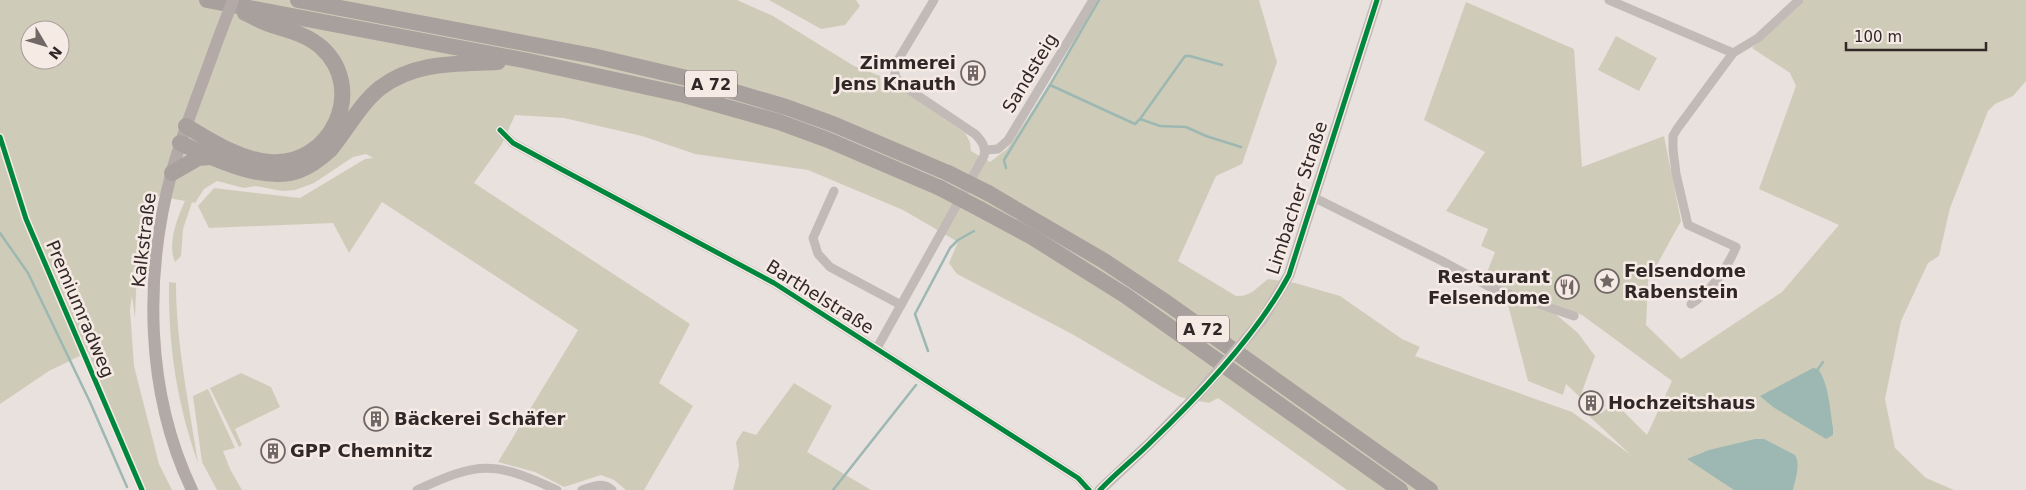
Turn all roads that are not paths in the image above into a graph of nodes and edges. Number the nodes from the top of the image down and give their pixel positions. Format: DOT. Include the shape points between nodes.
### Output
graph roads {
  1 [pos="207,0"];
  2 [pos="298,0"];
  3 [pos="934,0"];
  4 [pos="1093,0"];
  5 [pos="1377,0"];
  6 [pos="1609,0"];
  7 [pos="1799,0"];
  8 [pos="231,2"];
  9 [pos="1732,53"];
  10 [pos="528,61"];
  11 [pos="186,126"];
  12 [pos="500,130"];
  13 [pos="180,143"];
  14 [pos="985,150"];
  15 [pos="211,157"];
  16 [pos="172,172"];
  17 [pos="834,191"];
  18 [pos="1313,197"];
  19 [pos="1690,304"];
  20 [pos="902,305"];
  21 [pos="1574,316"];
  22 [pos="877,348"];
  23 [pos="192,490"];
  24 [pos="417,490"];
  25 [pos="557,490"];
  26 [pos="582,490"];
  27 [pos="612,490"];
  28 [pos="1089,490"];
  29 [pos="1100,490"];
  30 [pos="1400,490"];
  31 [pos="1430,490"];
  1 -- 8 [label="highway, A 72"];
  2 -- 31 [label="highway, A 72, bridge" via="593,56 691,78 833,124 948,173 1080,246 1143,287"];
  3 -- 14 [label="street" via="895,65 895,76 902,85 975,134"];
  4 -- 14 [label="street, Sandsteig" via="1008,140 998,149"];
  5 -- 18 [label="street, Limbacher Straße"];
  6 -- 9 [label="street"];
  7 -- 9 [label="street" via="1758,38"];
  8 -- 10 [label="highway, A 72"];
  8 -- 11 [label="main road, Kalkstraße, bridge"];
  8 -- 11 [label="highway" via="264,22 310,39 322,48 332,60 341,81 337,121 313,151 286,162 271,163 216,144"];
  9 -- 19 [label="street" via="1673,136 1676,174 1688,225 1736,247 1729,264 1698,300"];
  10 -- 15 [label="highway" via="436,64 398,77 380,88 330,150 300,170 285,174 258,172"];
  10 -- 30 [label="highway, A 72, bridge" via="736,109 828,140 940,188 1032,237 1126,296"];
  11 -- 13 [label="main road, Kalkstraße"];
  12 -- 22 [label="street, Barthelstraße" via="513,143 774,283"];
  13 -- 15 [label="highway"];
  13 -- 16 [label="main road, Kalkstraße"];
  14 -- 20 [label="street" via="982,162"];
  15 -- 16 [label="highway" via="198,158"];
  16 -- 23 [label="main road, Kalkstraße" via="160,226 154,330 165,414"];
  17 -- 20 [label="street" via="813,238 818,254 830,267"];
  18 -- 21 [label="street" via="1490,287"];
  18 -- 29 [label="street, Limbacher Straße, bridge" via="1289,275 1262,320 1199,393"];
  20 -- 22 [label="street"];
  22 -- 28 [label="street, Barthelstraße" via="1080,479"];
  24 -- 25 [label="street" via="471,468 510,470"];
  26 -- 27 [label="street" via="604,485"];
}
